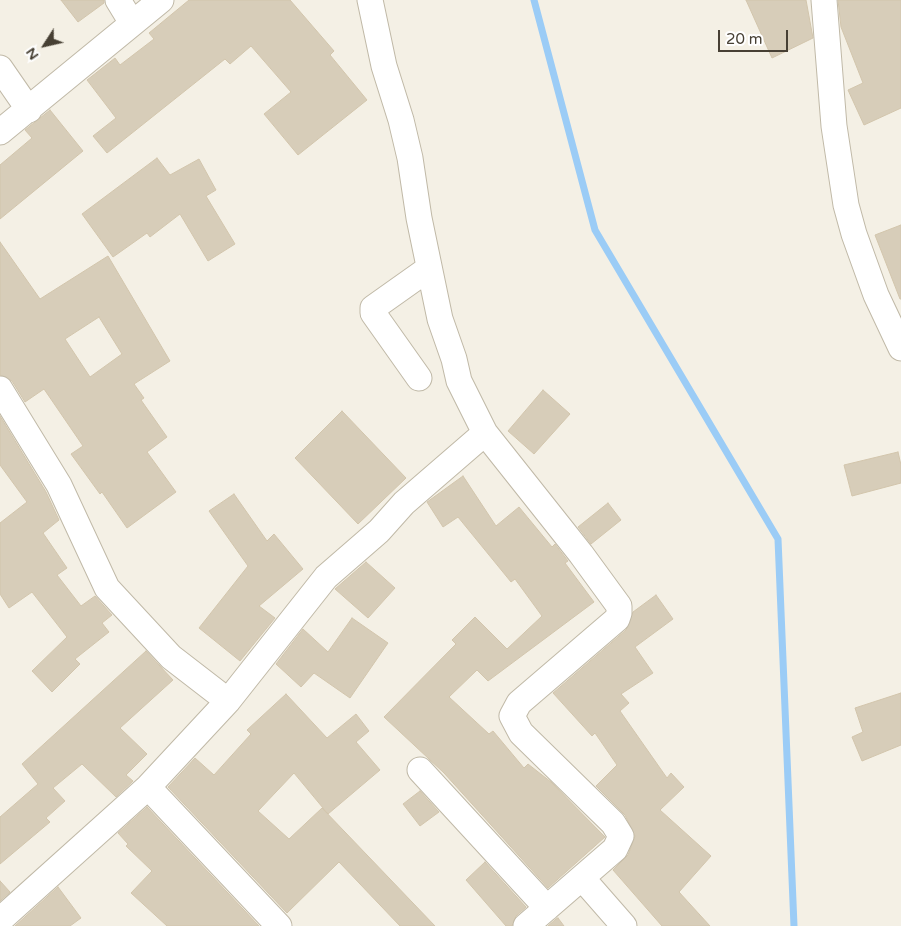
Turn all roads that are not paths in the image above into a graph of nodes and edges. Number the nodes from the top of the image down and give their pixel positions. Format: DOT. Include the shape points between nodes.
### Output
graph roads {
  1 [pos="118,0"];
  2 [pos="161,0"];
  3 [pos="370,0"];
  4 [pos="824,0"];
  5 [pos="132,24"];
  6 [pos="0,68"];
  7 [pos="29,110"];
  8 [pos="0,132"];
  9 [pos="428,269"];
  10 [pos="901,348"];
  11 [pos="419,378"];
  12 [pos="0,389"];
  13 [pos="485,433"];
  14 [pos="228,701"];
  15 [pos="420,770"];
  16 [pos="148,787"];
  17 [pos="582,878"];
  18 [pos="547,908"];
  19 [pos="0,920"];
  20 [pos="279,926"];
  21 [pos="526,926"];
  22 [pos="624,926"];
  1 -- 5 [label="street"];
  2 -- 5 [label="street"];
  3 -- 9 [label="street" via="384,66 408,148"];
  4 -- 10 [label="street" via="834,126 846,205 876,294"];
  5 -- 7 [label="street"];
  6 -- 7 [label="street"];
  7 -- 8 [label="street"];
  9 -- 11 [label="street" via="374,308 373,313"];
  9 -- 13 [label="street" via="459,381"];
  12 -- 14 [label="street" via="63,492 107,588 171,657"];
  13 -- 14 [label="street" via="326,577"];
  13 -- 17 [label="street" via="618,606 616,620 519,702 512,716 521,732 613,823 621,836 615,849"];
  14 -- 16 [label="street"];
  15 -- 18 [label="street"];
  16 -- 19 [label="street"];
  16 -- 20 [label="street"];
  17 -- 18 [label="street"];
  17 -- 22 [label="street"];
  18 -- 21 [label="street"];
}
